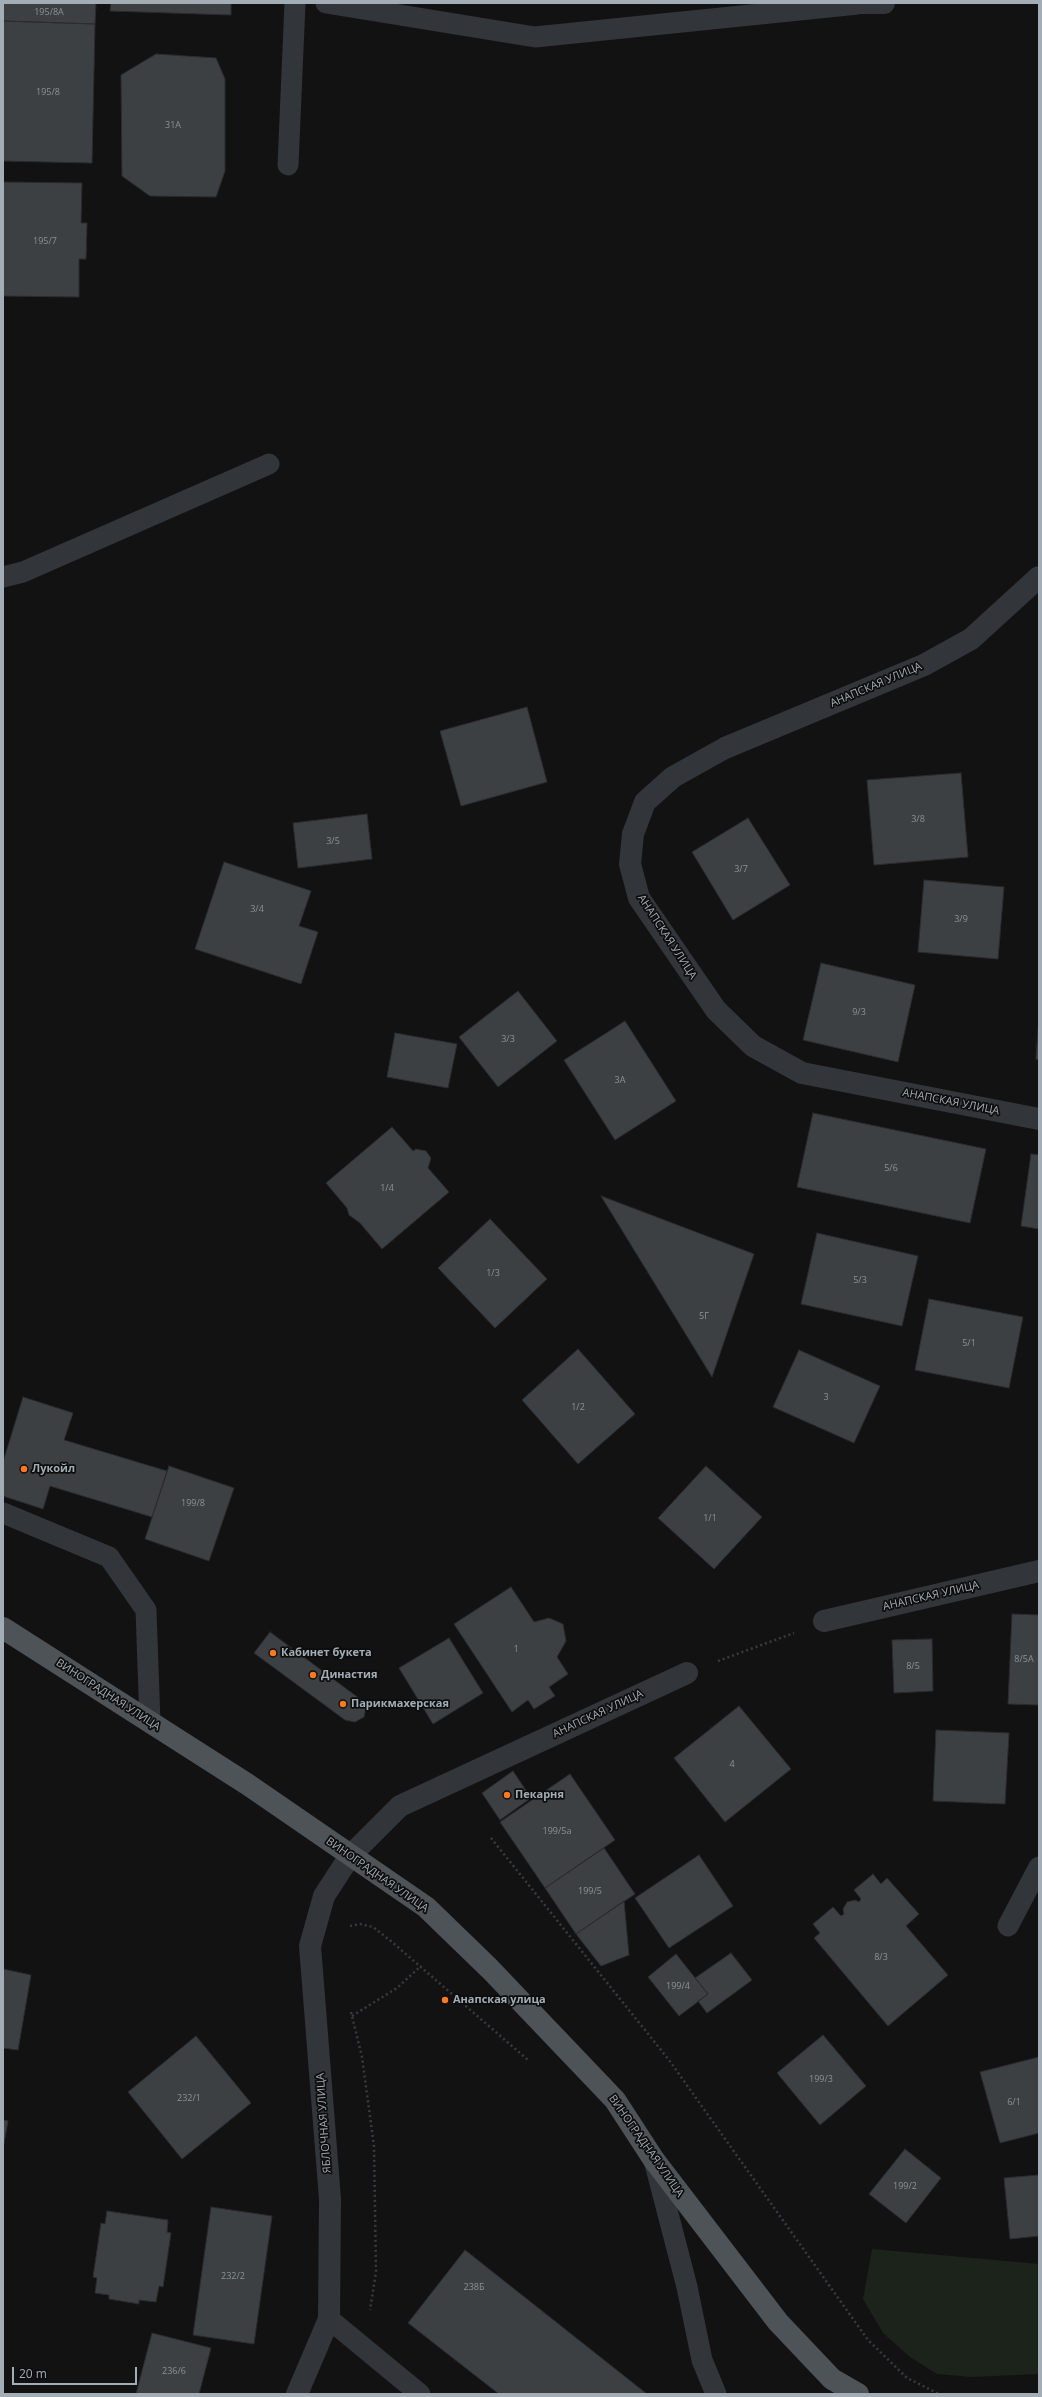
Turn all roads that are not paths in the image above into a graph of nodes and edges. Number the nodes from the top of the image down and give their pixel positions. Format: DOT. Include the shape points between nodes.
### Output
graph roads {
  1 [pos="295,3"];
  2 [pos="326,3"];
  3 [pos="858,3"];
  4 [pos="884,3"];
  5 [pos="288,165"];
  6 [pos="269,464"];
  7 [pos="3,577"];
  8 [pos="1039,577"];
  9 [pos="1039,1119"];
  10 [pos="3,1513"];
  11 [pos="1039,1571"];
  12 [pos="824,1622"];
  13 [pos="3,1628"];
  14 [pos="687,1673"];
  15 [pos="150,1722"];
  16 [pos="350,1856"];
  17 [pos="1039,1867"];
  18 [pos="1008,1926"];
  19 [pos="654,2160"];
  20 [pos="329,2319"];
  21 [pos="297,2394"];
  22 [pos="420,2394"];
  23 [pos="716,2394"];
  24 [pos="858,2394"];
  1 -- 5 [label="lane"];
  2 -- 3 [label="lane" via="535,37"];
  3 -- 4 [label="street"];
  6 -- 7 [label="lane" via="23,572"];
  8 -- 9 [label="street, АНАПСКАЯ УЛИЦА" via="971,640 924,665 726,748 673,777 645,802 633,834 630,864 639,898 716,1010 753,1046 802,1073"];
  10 -- 15 [label="lane" via="109,1557 146,1610"];
  11 -- 12 [label="street, АНАПСКАЯ УЛИЦА"];
  13 -- 15 [label="main road, ВИНОГРАДНАЯ УЛИЦА"];
  14 -- 16 [label="street, АНАПСКАЯ УЛИЦА" via="400,1806"];
  15 -- 16 [label="main road, ВИНОГРАДНАЯ УЛИЦА" via="248,1784"];
  16 -- 19 [label="main road, ВИНОГРАДНАЯ УЛИЦА" via="426,1907 490,1969 615,2100"];
  16 -- 20 [label="street, ЯБЛОЧНАЯ УЛИЦА" via="324,1896 310,1946 330,2199"];
  17 -- 18 [label="lane"];
  19 -- 23 [label="lane" via="687,2288 702,2360"];
  19 -- 24 [label="main road, ВИНОГРАДНАЯ УЛИЦА" via="778,2322 832,2379"];
  20 -- 21 [label="street, ЯБЛОЧНАЯ УЛИЦА"];
  20 -- 22 [label="lane"];
}
